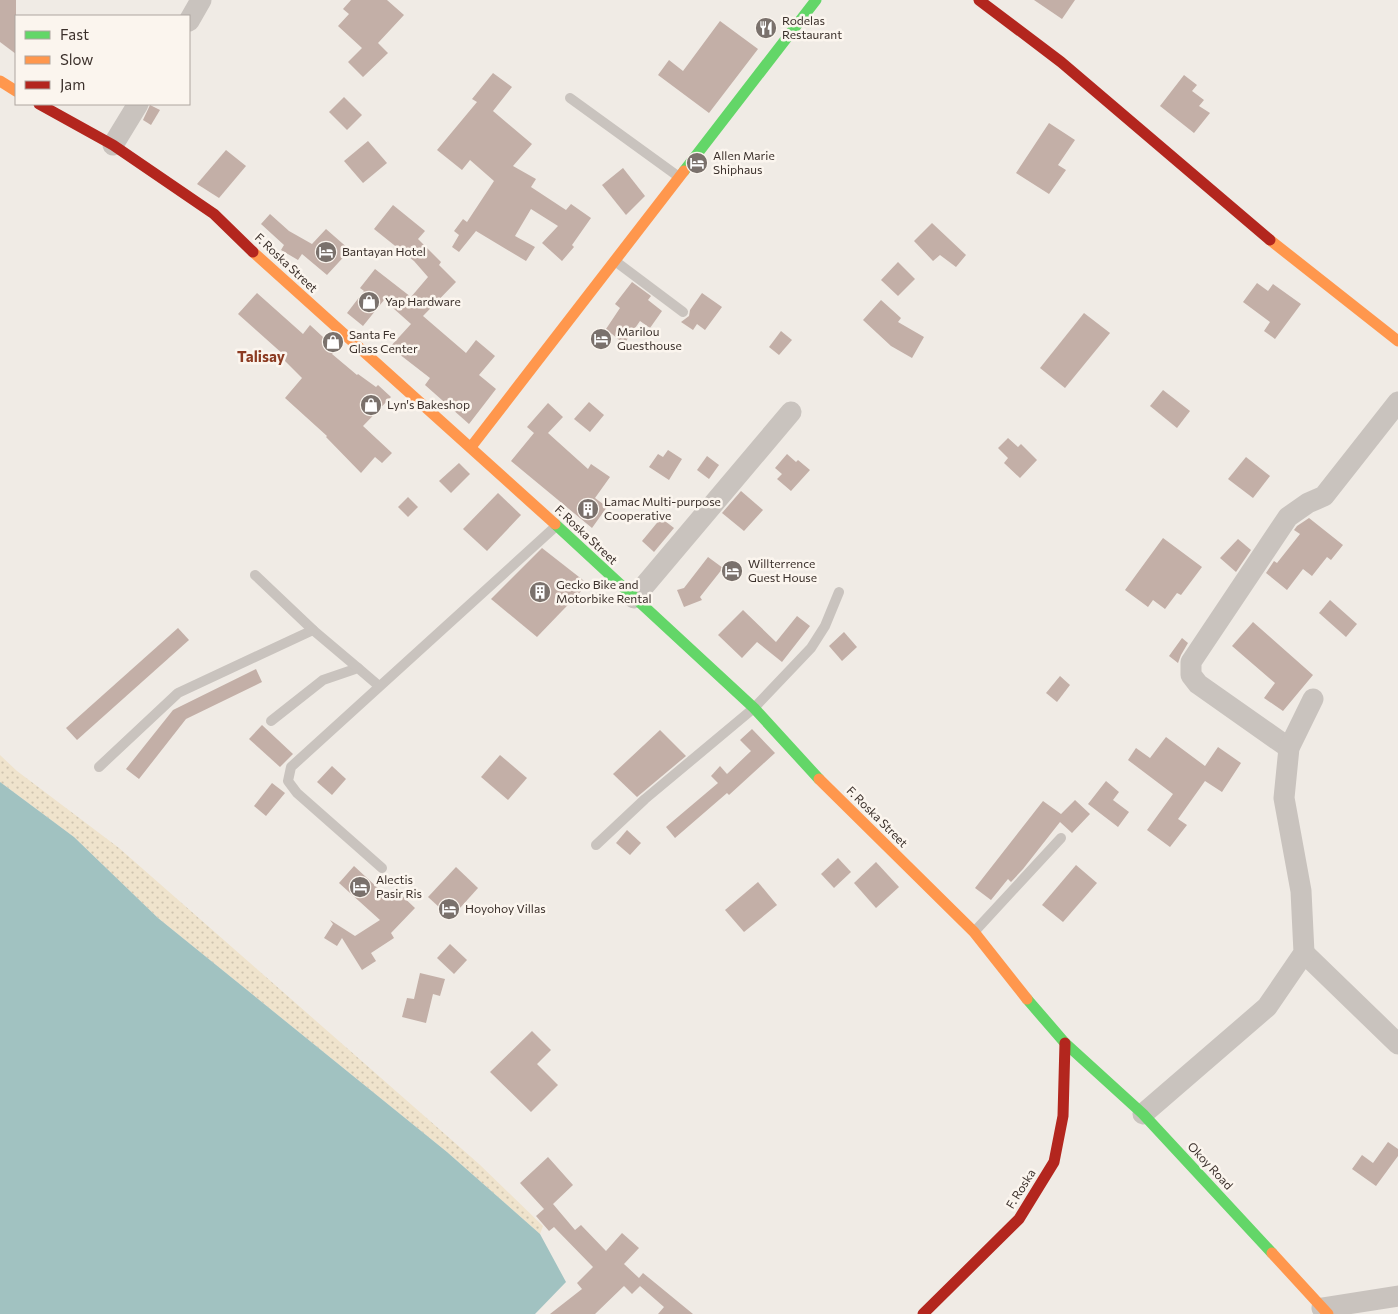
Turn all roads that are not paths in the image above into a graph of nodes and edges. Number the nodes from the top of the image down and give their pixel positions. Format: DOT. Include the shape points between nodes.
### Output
graph roads {
  1 [pos="201,0"];
  2 [pos="816,0"];
  3 [pos="979,0"];
  4 [pos="190,19"];
  5 [pos="0,81"];
  6 [pos="15,89"];
  7 [pos="570,98"];
  8 [pos="41,105"];
  9 [pos="137,105"];
  10 [pos="113,145"];
  11 [pos="679,178"];
  12 [pos="614,260"];
  13 [pos="683,312"];
  14 [pos="1398,341"];
  15 [pos="1398,402"];
  16 [pos="791,412"];
  17 [pos="471,447"];
  18 [pos="556,527"];
  19 [pos="255,576"];
  20 [pos="839,592"];
  21 [pos="634,598"];
  22 [pos="313,630"];
  23 [pos="358,668"];
  24 [pos="380,686"];
  25 [pos="1313,699"];
  26 [pos="754,708"];
  27 [pos="271,721"];
  28 [pos="1289,748"];
  29 [pos="99,767"];
  30 [pos="1060,838"];
  31 [pos="596,845"];
  32 [pos="382,868"];
  33 [pos="974,932"];
  34 [pos="1304,952"];
  35 [pos="1065,1043"];
  36 [pos="1398,1044"];
  37 [pos="1143,1114"];
  38 [pos="1398,1296"];
  39 [pos="1325,1311"];
  40 [pos="923,1314"];
  1 -- 4 [label="street"];
  2 -- 11 [label="main road"];
  3 -- 14 [label="main road" via="1061,62 1253,226"];
  5 -- 6 [label="main road"];
  7 -- 11 [label="lane"];
  8 -- 10 [label="main road, F. Roska Street"];
  9 -- 10 [label="street"];
  10 -- 17 [label="main road, F. Roska Street" via="214,214 270,269"];
  11 -- 12 [label="main road"];
  12 -- 13 [label="lane"];
  12 -- 17 [label="main road"];
  15 -- 28 [label="street" via="1324,496 1288,517 1191,662 1191,674 1198,684"];
  16 -- 21 [label="street"];
  17 -- 18 [label="main road, F. Roska Street"];
  18 -- 21 [label="main road, F. Roska Street"];
  18 -- 24 [label="lane"];
  19 -- 22 [label="lane"];
  20 -- 26 [label="lane" via="825,626 811,648"];
  21 -- 26 [label="main road, F. Roska Street"];
  22 -- 23 [label="lane"];
  22 -- 29 [label="lane" via="178,693"];
  23 -- 24 [label="lane"];
  23 -- 27 [label="lane" via="322,680"];
  24 -- 32 [label="lane" via="290,767 288,781 297,793"];
  25 -- 28 [label="street"];
  26 -- 31 [label="lane" via="645,799"];
  26 -- 33 [label="main road, F. Roska Street" via="842,802"];
  28 -- 34 [label="street" via="1284,798 1301,891"];
  30 -- 33 [label="lane"];
  33 -- 35 [label="main road, F. Roska Street"];
  34 -- 36 [label="street"];
  34 -- 37 [label="street" via="1267,1007"];
  35 -- 37 [label="main road, Okoy Road"];
  35 -- 40 [label="main road, F. Roska" via="1063,1116 1054,1162 1019,1219"];
  37 -- 39 [label="main road, Okoy Road"];
  38 -- 39 [label="street"];
}
